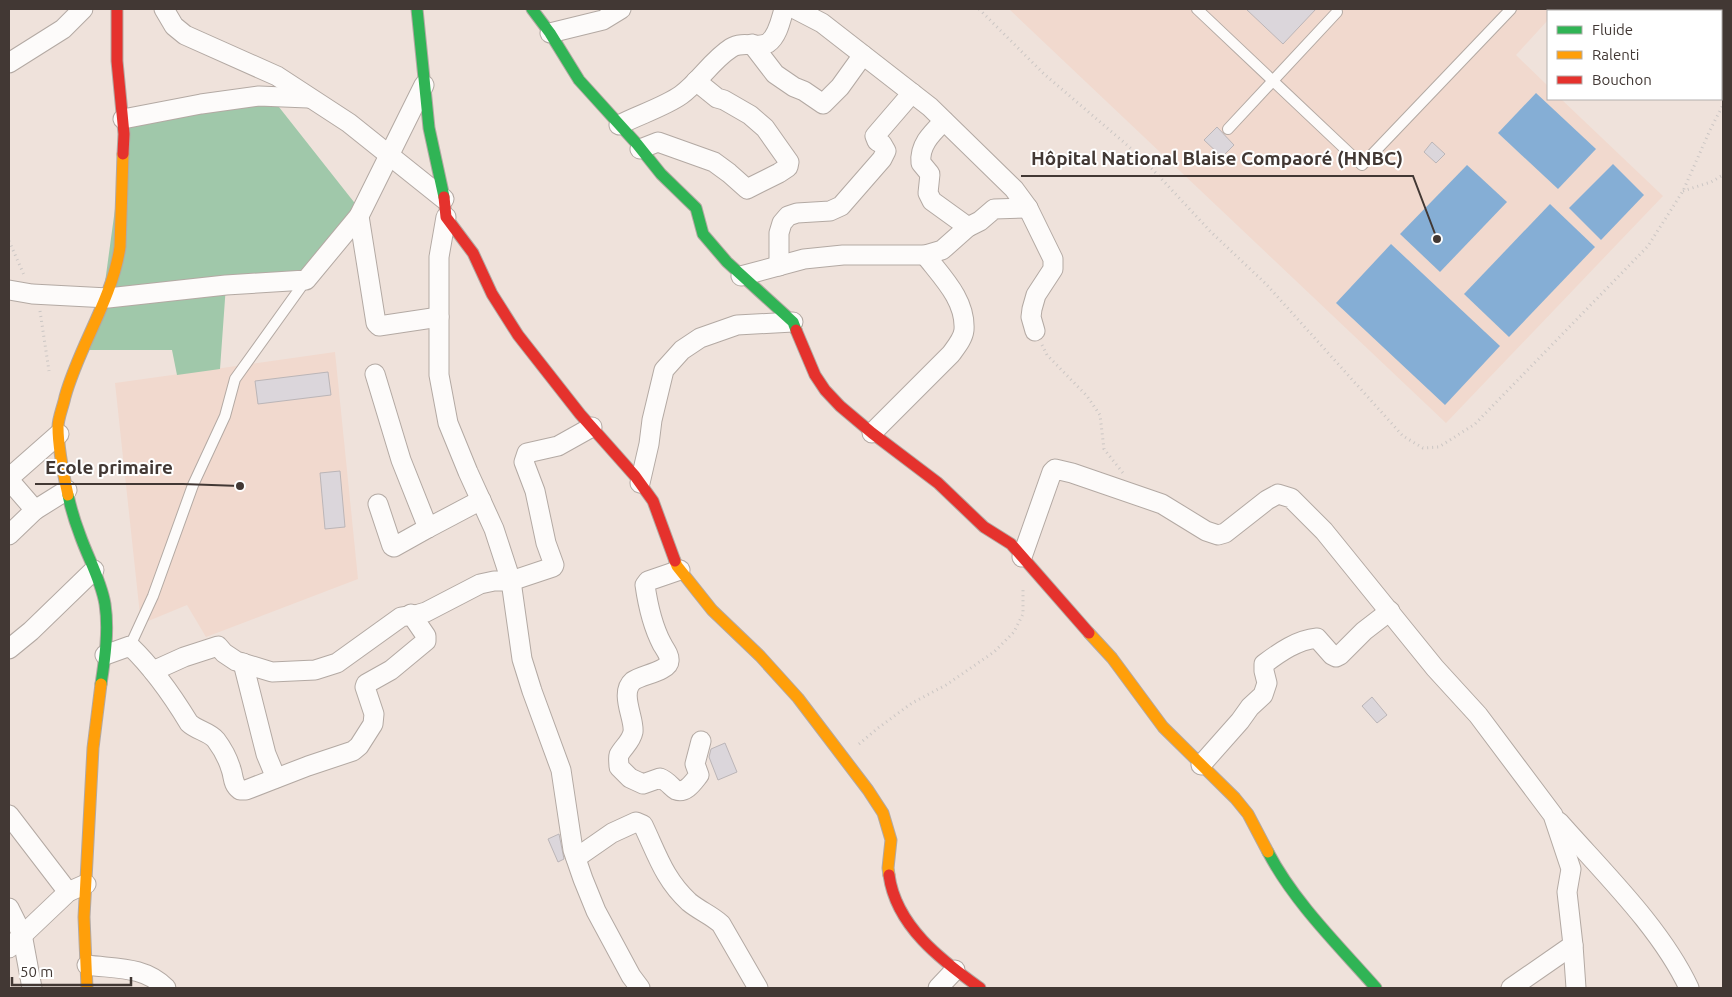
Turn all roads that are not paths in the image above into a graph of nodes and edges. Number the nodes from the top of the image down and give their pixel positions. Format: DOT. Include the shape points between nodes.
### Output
graph roads {
  1 [pos="83,9"];
  2 [pos="117,9"];
  3 [pos="164,9"];
  4 [pos="417,9"];
  5 [pos="532,9"];
  6 [pos="621,9"];
  7 [pos="784,9"];
  8 [pos="795,9"];
  9 [pos="1197,9"];
  10 [pos="1510,9"];
  11 [pos="1337,12"];
  12 [pos="550,33"];
  13 [pos="752,44"];
  14 [pos="863,55"];
  15 [pos="9,63"];
  16 [pos="1272,80"];
  17 [pos="696,81"];
  18 [pos="424,85"];
  19 [pos="912,93"];
  20 [pos="308,98"];
  21 [pos="123,119"];
  22 [pos="944,121"];
  23 [pos="619,124"];
  24 [pos="1228,129"];
  25 [pos="640,149"];
  26 [pos="390,154"];
  27 [pos="444,199"];
  28 [pos="1028,208"];
  29 [pos="359,216"];
  30 [pos="446,217"];
  31 [pos="968,227"];
  32 [pos="924,255"];
  33 [pos="779,266"];
  34 [pos="741,276"];
  35 [pos="306,280"];
  36 [pos="9,290"];
  37 [pos="105,298"];
  38 [pos="439,317"];
  39 [pos="793,322"];
  40 [pos="1035,331"];
  41 [pos="375,374"];
  42 [pos="592,427"];
  43 [pos="872,433"];
  44 [pos="59,434"];
  45 [pos="9,479"];
  46 [pos="640,483"];
  47 [pos="67,490"];
  48 [pos="481,500"];
  49 [pos="378,504"];
  50 [pos="35,510"];
  51 [pos="428,528"];
  52 [pos="9,535"];
  53 [pos="1022,557"];
  54 [pos="94,570"];
  55 [pos="680,570"];
  56 [pos="511,581"];
  57 [pos="1390,611"];
  58 [pos="411,614"];
  59 [pos="130,646"];
  60 [pos="9,649"];
  61 [pos="105,655"];
  62 [pos="242,663"];
  63 [pos="153,670"];
  64 [pos="702,741"];
  65 [pos="1201,765"];
  66 [pos="276,778"];
  67 [pos="9,815"];
  68 [pos="1553,816"];
  69 [pos="576,858"];
  70 [pos="86,884"];
  71 [pos="68,892"];
  72 [pos="9,908"];
  73 [pos="22,934"];
  74 [pos="1573,945"];
  75 [pos="9,948"];
  76 [pos="87,965"];
  77 [pos="956,970"];
  78 [pos="32,988"];
  79 [pos="88,988"];
  80 [pos="166,988"];
  81 [pos="640,988"];
  82 [pos="758,988"];
  83 [pos="938,988"];
  84 [pos="980,988"];
  85 [pos="1376,988"];
  86 [pos="1511,988"];
  87 [pos="1576,988"];
  88 [pos="1689,988"];
  1 -- 15 [label="street" via="63,29"];
  2 -- 21 [label="street" via="117,61"];
  3 -- 20 [label="street" via="174,26 185,36 277,76"];
  4 -- 18 [label="street"];
  5 -- 12 [label="street"];
  6 -- 12 [label="street" via="603,20"];
  7 -- 13 [label="street" via="772,39 767,44"];
  8 -- 14 [label="street" via="822,23"];
  9 -- 16 [label="lane"];
  10 -- 16 [label="lane" via="1362,165"];
  11 -- 16 [label="lane"];
  12 -- 23 [label="street" via="579,80"];
  13 -- 14 [label="street" via="775,74 822,104"];
  13 -- 17 [label="street" via="740,44 730,49"];
  14 -- 19 [label="street"];
  16 -- 24 [label="lane"];
  17 -- 23 [label="street" via="676,98"];
  17 -- 25 [label="street" via="765,128 789,162 788,167 746,189 714,162 658,142"];
  18 -- 26 [label="street"];
  18 -- 27 [label="street" via="429,128"];
  19 -- 22 [label="street"];
  19 -- 33 [label="street" via="875,136 886,151 882,159 841,206 830,211 796,213 782,223"];
  20 -- 21 [label="street" via="259,96"];
  20 -- 26 [label="street"];
  21 -- 37 [label="street" via="120,247"];
  22 -- 28 [label="street" via="1014,189"];
  22 -- 31 [label="street" via="925,141 921,163 930,174 928,193 932,201"];
  23 -- 25 [label="street"];
  25 -- 34 [label="street" via="696,208 703,234"];
  26 -- 27 [label="street"];
  26 -- 29 [label="street"];
  27 -- 30 [label="street"];
  28 -- 31 [label="street" via="994,209"];
  28 -- 40 [label="street" via="1053,259 1053,269 1036,295 1032,309"];
  29 -- 35 [label="street"];
  29 -- 38 [label="street" via="376,323 379,326"];
  30 -- 38 [label="street" via="439,257"];
  30 -- 42 [label="street" via="473,253 492,294 518,335"];
  31 -- 32 [label="street" via="942,250"];
  32 -- 33 [label="street" via="844,255 804,259"];
  32 -- 43 [label="street" via="958,300 964,331 951,354"];
  33 -- 34 [label="street"];
  34 -- 39 [label="street"];
  35 -- 37 [label="street"];
  35 -- 59 [label="lane" via="235,379 225,416 193,485 153,596"];
  36 -- 37 [label="street"];
  37 -- 44 [label="street" via="71,376 58,426"];
  38 -- 48 [label="street" via="439,375 448,422"];
  39 -- 43 [label="street" via="825,390"];
  39 -- 46 [label="street" via="736,325 700,338 682,350 664,370"];
  41 -- 51 [label="street" via="401,460"];
  42 -- 46 [label="street"];
  42 -- 56 [label="street" via="558,446 527,453 524,462 554,565 549,570"];
  43 -- 53 [label="street" via="938,483 984,527 1011,544"];
  44 -- 45 [label="street"];
  44 -- 47 [label="street"];
  45 -- 50 [label="street"];
  46 -- 55 [label="street" via="653,501 673,559"];
  47 -- 50 [label="street"];
  47 -- 54 [label="street"];
  48 -- 51 [label="street"];
  48 -- 56 [label="street"];
  49 -- 51 [label="street" via="392,546"];
  50 -- 52 [label="street"];
  53 -- 57 [label="street" via="1055,469 1162,504 1218,535 1278,494 1291,498 1324,531"];
  53 -- 65 [label="street" via="1112,658 1163,727"];
  54 -- 60 [label="street" via="31,632"];
  54 -- 61 [label="street" via="105,602"];
  55 -- 64 [label="street" via="645,585 652,622 670,662 629,686 628,710 633,731 619,756 619,767 630,778 643,784 660,778 681,791 699,775 695,764"];
  55 -- 77 [label="street" via="712,610 798,698 882,813 891,840 888,868 891,889 901,913 917,934"];
  56 -- 58 [label="street" via="480,584 426,612"];
  56 -- 69 [label="street" via="522,659 561,770"];
  57 -- 65 [label="street" via="1336,657 1317,638 1287,647 1264,664 1267,683 1263,694"];
  57 -- 68 [label="street" via="1478,715"];
  58 -- 62 [label="street" via="401,617 338,663 315,670 272,672"];
  58 -- 66 [label="street" via="426,641 385,674 366,684 374,714 373,724 360,746"];
  59 -- 61 [label="street"];
  59 -- 63 [label="street"];
  61 -- 70 [label="street" via="93,748"];
  62 -- 63 [label="street" via="216,646"];
  62 -- 66 [label="street" via="266,754"];
  63 -- 66 [label="street" via="189,723 217,741 232,770 236,787 246,790"];
  65 -- 85 [label="street" via="1248,814 1277,869"];
  67 -- 71 [label="street"];
  68 -- 74 [label="street" via="1571,869 1568,892"];
  68 -- 88 [label="street" via="1650,927 1680,969"];
  69 -- 81 [label="street" via="596,911"];
  69 -- 82 [label="street" via="612,832 636,822 643,824 673,885 702,912 721,924"];
  70 -- 71 [label="street"];
  70 -- 76 [label="street"];
  71 -- 73 [label="street"];
  72 -- 73 [label="street"];
  73 -- 75 [label="street"];
  73 -- 78 [label="street"];
  74 -- 86 [label="street"];
  74 -- 87 [label="street"];
  76 -- 79 [label="street"];
  76 -- 80 [label="street" via="131,969 159,981"];
  77 -- 83 [label="street"];
  77 -- 84 [label="street"];
}
